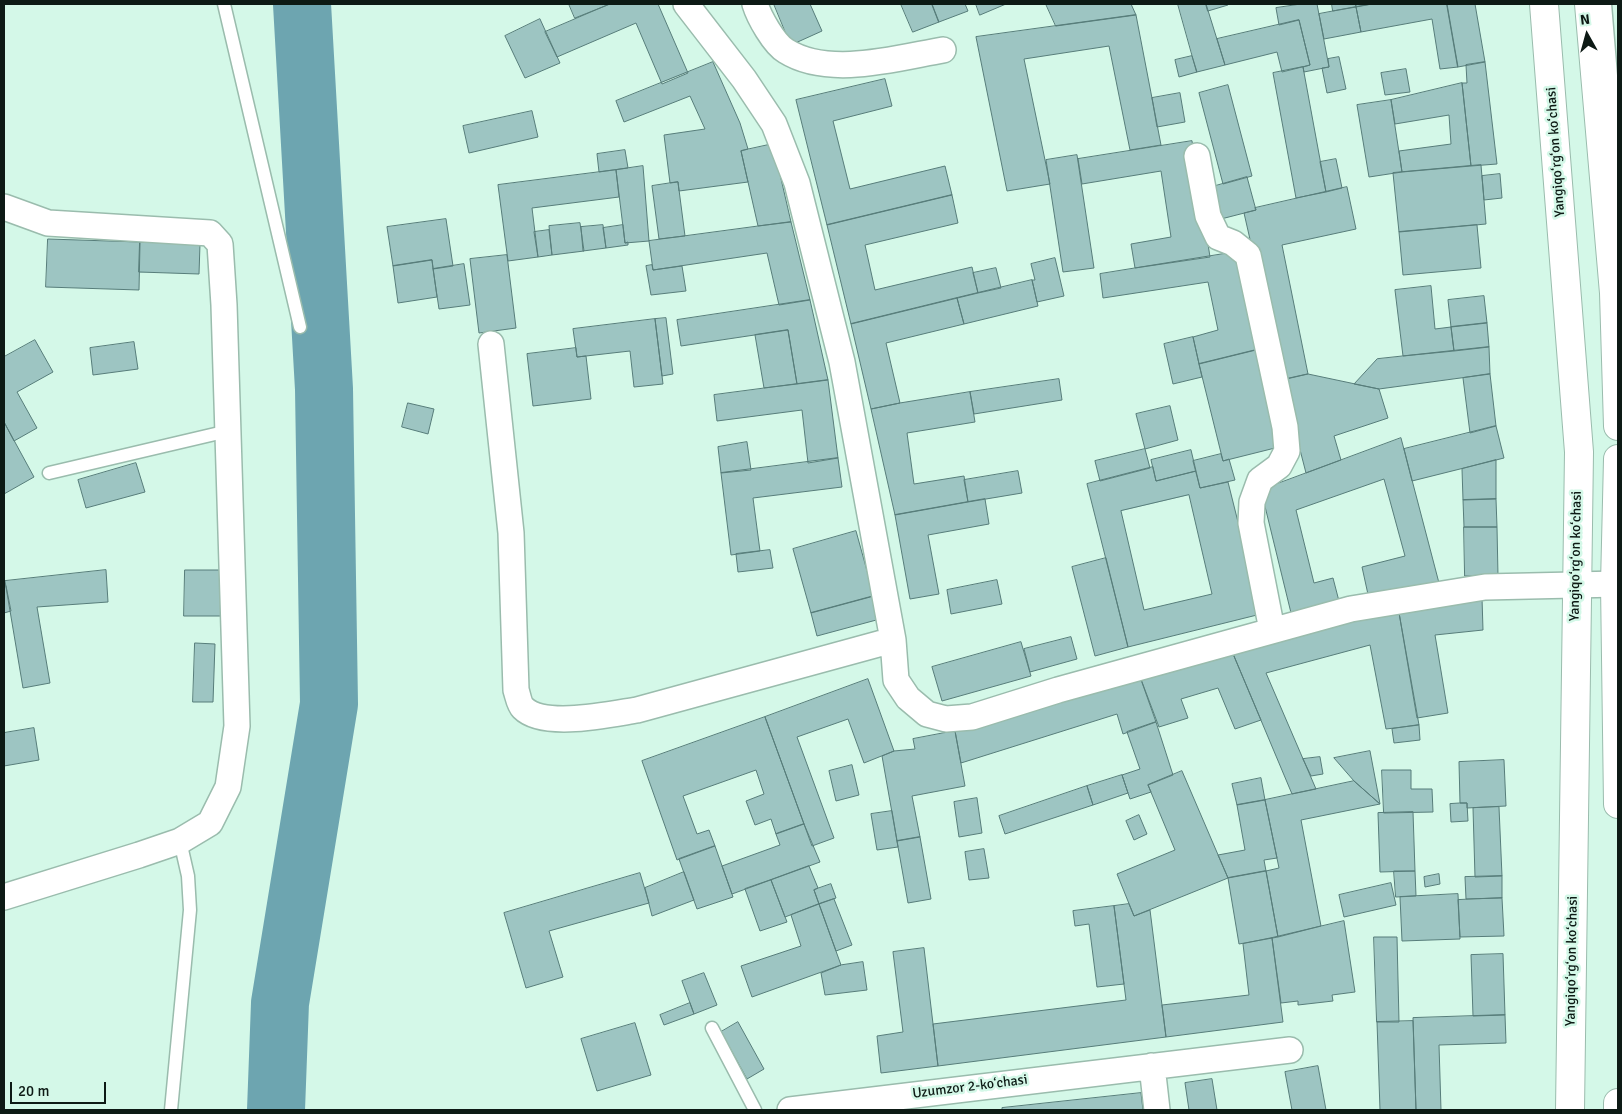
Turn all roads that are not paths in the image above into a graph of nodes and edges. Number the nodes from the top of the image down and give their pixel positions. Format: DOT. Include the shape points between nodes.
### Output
graph roads {
  1 [pos="224,4"];
  2 [pos="686,4"];
  3 [pos="755,4"];
  4 [pos="1544,4"];
  5 [pos="1589,4"];
  6 [pos="1605,4"];
  7 [pos="943,50"];
  8 [pos="1197,156"];
  9 [pos="1618,159"];
  10 [pos="4,207"];
  11 [pos="300,327"];
  12 [pos="491,344"];
  13 [pos="1618,426"];
  14 [pos="228,431"];
  15 [pos="1618,459"];
  16 [pos="49,473"];
  17 [pos="1575,584"];
  18 [pos="1617,584"];
  19 [pos="1272,630"];
  20 [pos="894,640"];
  21 [pos="1618,804"];
  22 [pos="180,841"];
  23 [pos="4,897"];
  24 [pos="712,1028"];
  25 [pos="1290,1050"];
  26 [pos="1152,1066"];
  27 [pos="1618,1103"];
  28 [pos="172,1110"];
  29 [pos="755,1110"];
  30 [pos="790,1110"];
  31 [pos="1157,1110"];
  32 [pos="1570,1110"];
  33 [pos="1618,1110"];
  1 -- 11 [label="lane"];
  2 -- 20 [label="street" via="774,124 797,183 842,362"];
  3 -- 7 [label="street" via="760,18 785,51 821,64 854,65"];
  4 -- 17 [label="main road, Yangiqoʻrgʻon koʻchasi" via="1579,452"];
  5 -- 13 [label="main road" via="1614,293"];
  6 -- 9 [label="lane"];
  8 -- 19 [label="street" via="1208,216 1218,237 1233,243 1248,255 1285,427 1287,451 1279,466 1260,480 1252,502 1251,523"];
  10 -- 14 [label="street" via="48,223 210,233 220,244"];
  12 -- 20 [label="street" via="511,532 516,690 523,708 537,716 558,719 637,710"];
  14 -- 16 [label="lane"];
  14 -- 22 [label="street" via="237,726 228,787 210,824"];
  15 -- 18 [label="main road"];
  17 -- 18 [label="street"];
  17 -- 19 [label="street" via="1485,587 1351,609"];
  17 -- 32 [label="main road, Yangiqoʻrgʻon koʻchasi"];
  18 -- 21 [label="main road"];
  19 -- 20 [label="street" via="972,717 946,719 928,714 908,698 896,680"];
  22 -- 23 [label="street"];
  22 -- 28 [label="lane" via="188,876 190,910"];
  24 -- 29 [label="lane"];
  25 -- 26 [label="street, Uzumzor 2-koʻchasi"];
  26 -- 30 [label="street, Uzumzor 2-koʻchasi"];
  26 -- 31 [label="street"];
  27 -- 33 [label="main road"];
}
